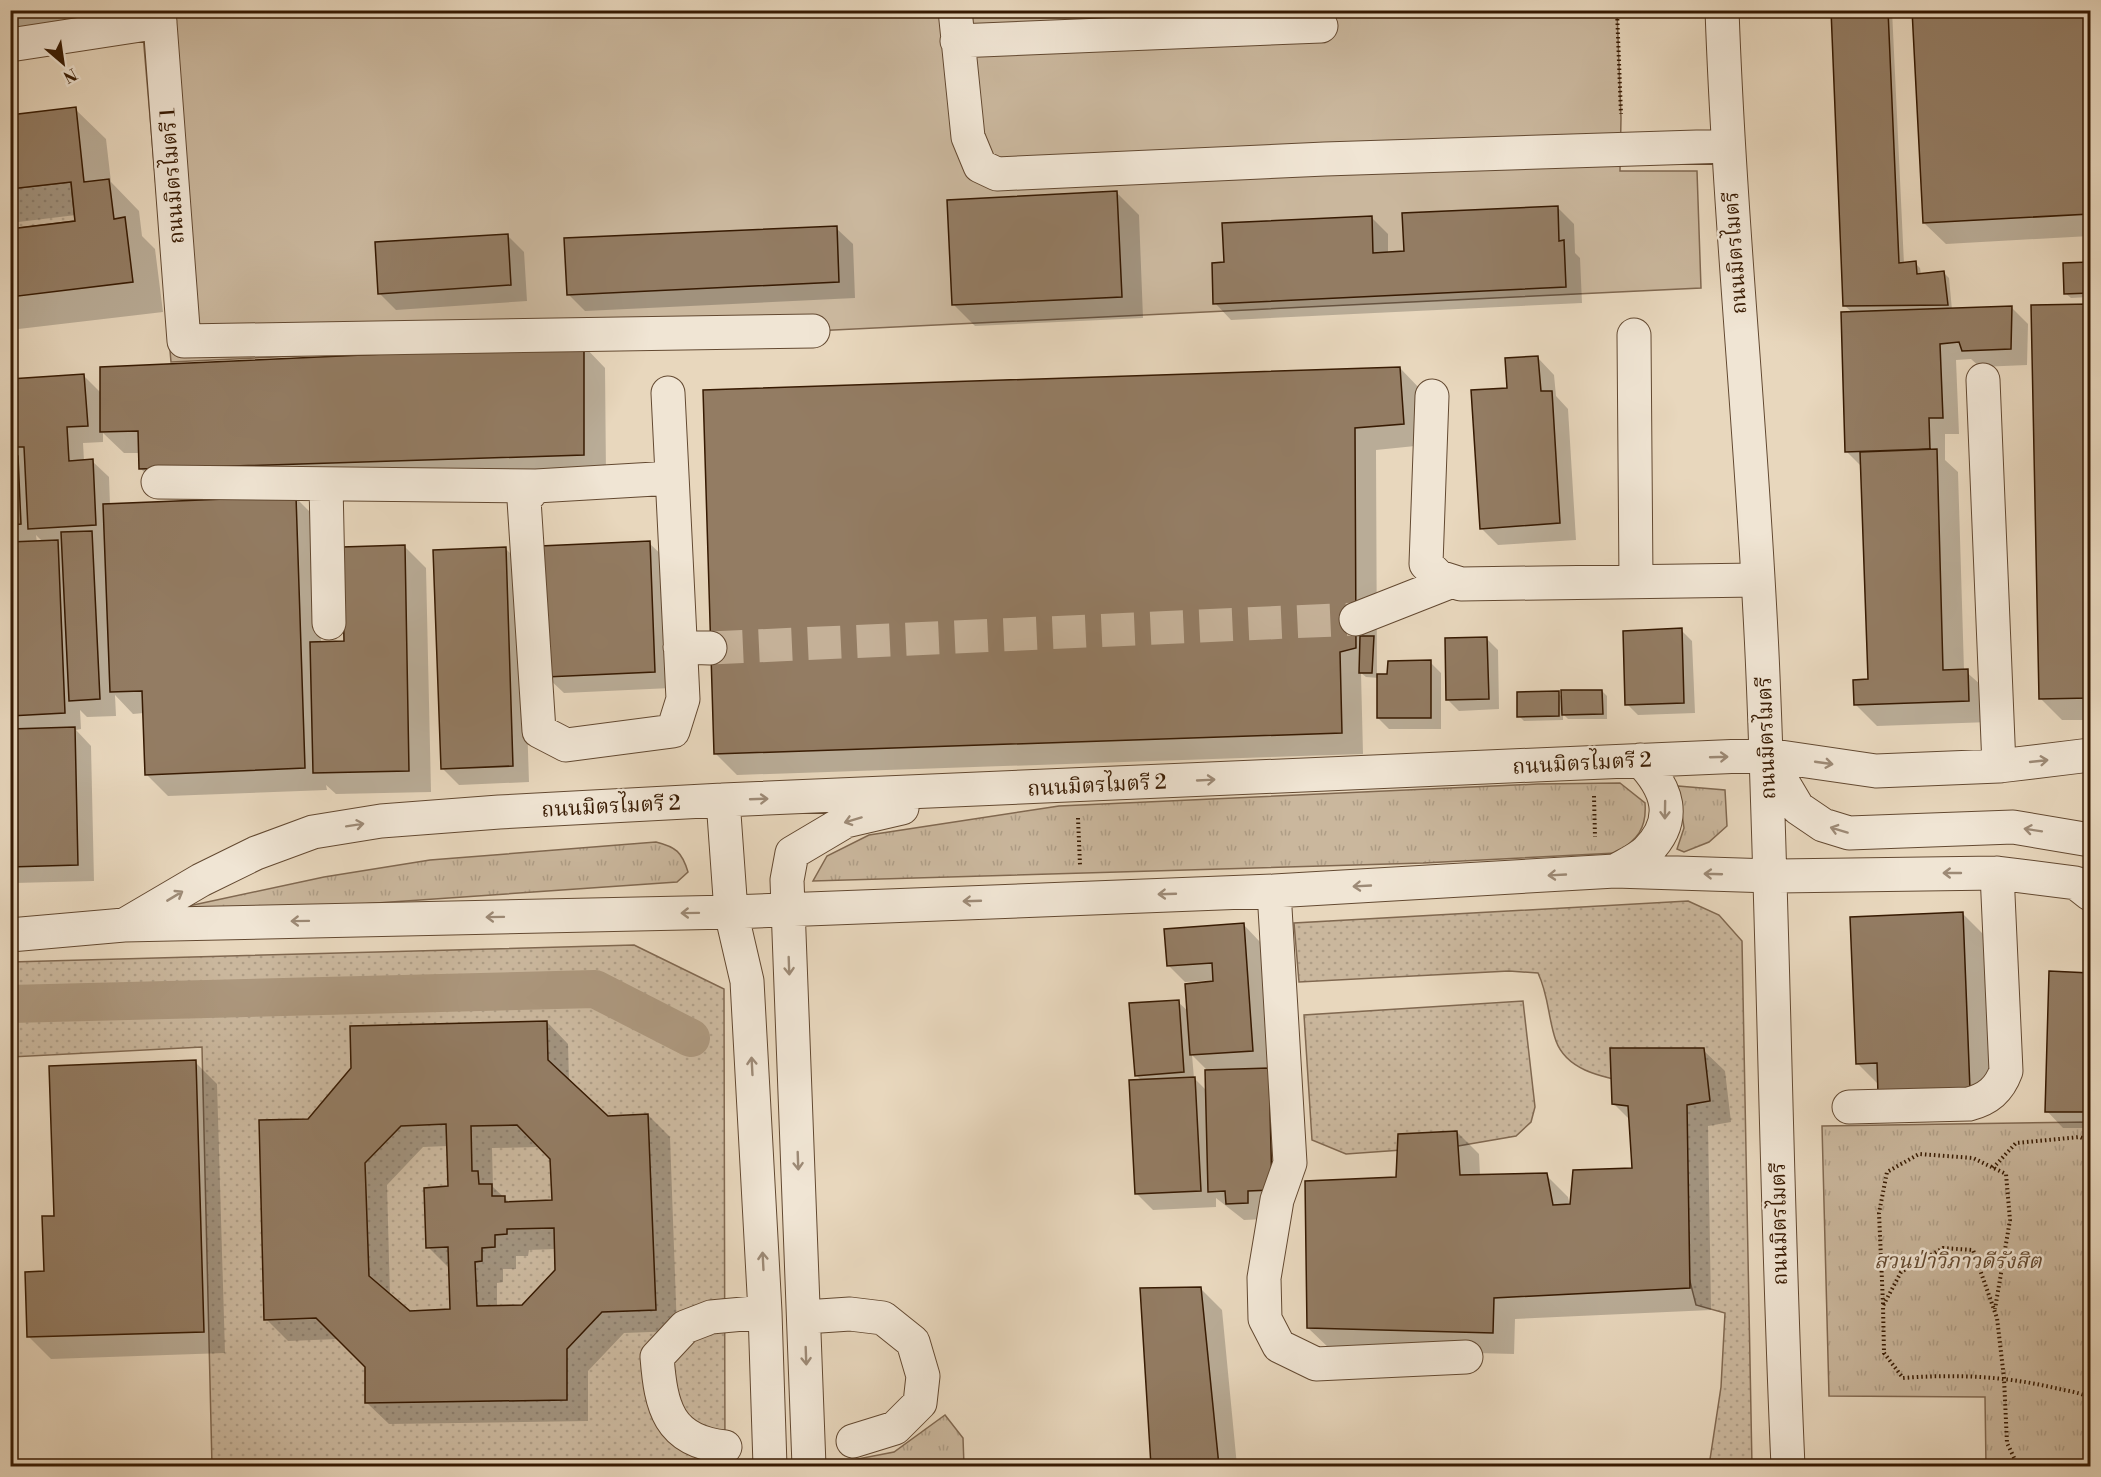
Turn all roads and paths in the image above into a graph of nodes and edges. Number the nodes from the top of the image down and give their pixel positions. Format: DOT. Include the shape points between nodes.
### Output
graph roads {
  1 [pos="1617,10"];
  2 [pos="1722,10"];
  3 [pos="160,16"];
  4 [pos="956,26"];
  5 [pos="1322,26"];
  6 [pos="10,45"];
  7 [pos="1621,118"];
  8 [pos="1728,146"];
  9 [pos="813,331"];
  10 [pos="1634,335"];
  11 [pos="1983,380"];
  12 [pos="668,393"];
  13 [pos="1432,396"];
  14 [pos="672,478"];
  15 [pos="158,482"];
  16 [pos="326,483"];
  17 [pos="536,486"];
  18 [pos="1636,580"];
  19 [pos="1757,580"];
  20 [pos="1450,582"];
  21 [pos="1356,619"];
  22 [pos="329,624"];
  23 [pos="1766,755"];
  24 [pos="2091,755"];
  25 [pos="1640,760"];
  26 [pos="1999,766"];
  27 [pos="970,791"];
  28 [pos="1594,795"];
  29 [pos="723,800"];
  30 [pos="1078,817"];
  31 [pos="2091,840"];
  32 [pos="1595,843"];
  33 [pos="1615,871"];
  34 [pos="1080,873"];
  35 [pos="1997,873"];
  36 [pos="1771,876"];
  37 [pos="1274,891"];
  38 [pos="2091,894"];
  39 [pos="790,908"];
  40 [pos="731,912"];
  41 [pos="124,925"];
  42 [pos="10,935"];
  43 [pos="1849,1107"];
  44 [pos="2091,1141"];
  45 [pos="1993,1168"];
  46 [pos="1883,1306"];
  47 [pos="1994,1310"];
  48 [pos="765,1312"];
  49 [pos="805,1317"];
  50 [pos="1466,1357"];
  51 [pos="2004,1378"];
  52 [pos="2091,1398"];
  53 [pos="853,1442"];
  54 [pos="725,1447"];
  55 [pos="770,1467"];
  56 [pos="809,1467"];
  57 [pos="1788,1467"];
  58 [pos="2018,1467"];
  1 -- 7 [label="path"];
  2 -- 8 [label="street, ถนนมิตรไมตรี"];
  3 -- 6 [label="street"];
  3 -- 9 [label="street, ถนนมิตรไมตรี 1" via="184,341"];
  4 -- 5 [label="street"];
  4 -- 8 [label="street" via="969,137 980,166 997,174"];
  8 -- 19 [label="street, ถนนมิตรไมตรี"];
  10 -- 18 [label="street"];
  11 -- 26 [label="street"];
  12 -- 14 [label="street"];
  13 -- 20 [label="street" via="1426,564"];
  14 -- 17 [label="street"];
  14 -- 17 [label="street" via="695,647 674,731 566,745 539,730 524,500"];
  15 -- 16 [label="street"];
  16 -- 17 [label="street"];
  16 -- 22 [label="street"];
  18 -- 19 [label="street"];
  18 -- 20 [label="street"];
  19 -- 23 [label="street, ถนนมิตรไมตรี"];
  20 -- 21 [label="street"];
  25 -- 23 [label="street, ถนนมิตรไมตรี 2, one-way"];
  23 -- 26 [label="street, ถนนมิตรไมตรี 2, one-way" via="1875,771"];
  31 -- 23 [label="street, one-way" via="2013,827 1849,833 1823,825 1798,808"];
  23 -- 36 [label="street, ถนนมิตรไมตรี"];
  26 -- 24 [label="street, ถนนมิตรไมตรี 2, one-way"];
  27 -- 25 [label="street, ถนนมิตรไมตรี 2, one-way"];
  25 -- 33 [label="street, one-way" via="1656,778 1666,800 1666,818 1647,852"];
  29 -- 27 [label="street, ถนนมิตรไมตรี 2, one-way"];
  27 -- 39 [label="street, one-way" via="846,821 792,853 788,880"];
  28 -- 32 [label="path"];
  29 -- 40 [label="street"];
  41 -- 29 [label="street, ถนนมิตรไมตรี 2, one-way" via="238,862 314,832 381,821 476,813"];
  30 -- 34 [label="path"];
  36 -- 33 [label="street, ถนนมิตรไมตรี 2, one-way"];
  33 -- 37 [label="street, ถนนมิตรไมตรี 2, one-way"];
  35 -- 36 [label="street, ถนนมิตรไมตรี 2, one-way"];
  35 -- 38 [label="street, ถนนมิตรไมตรี 2" via="2076,883"];
  35 -- 43 [label="street" via="2006,1071 2001,1085 1986,1099 1969,1104"];
  36 -- 57 [label="street, ถนนมิตรไมตรี"];
  37 -- 39 [label="street, ถนนมิตรไมตรี 2, one-way"];
  37 -- 50 [label="street" via="1290,1163 1277,1200 1264,1278 1265,1319 1279,1346 1316,1364"];
  39 -- 40 [label="street, ถนนมิตรไมตรี 2"];
  39 -- 49 [label="street, one-way"];
  40 -- 41 [label="street, ถนนมิตรไมตรี 2, one-way"];
  48 -- 40 [label="street, one-way" via="747,981"];
  41 -- 42 [label="street, ถนนมิตรไมตรี 2"];
  44 -- 45 [label="path" via="2080,1137 2016,1143"];
  45 -- 46 [label="path" via="1973,1158 1919,1154 1887,1172 1879,1213"];
  45 -- 47 [label="path" via="2006,1174 2010,1220"];
  46 -- 47 [label="path" via="1901,1272 1943,1248 1973,1250"];
  46 -- 51 [label="path" via="1884,1353 1904,1378 1954,1374"];
  47 -- 51 [label="path"];
  48 -- 54 [label="street" via="711,1317 685,1327 657,1357 660,1397 679,1430 702,1444"];
  48 -- 55 [label="street"];
  49 -- 53 [label="street" via="849,1314 883,1318 913,1342 923,1376 920,1403 895,1428"];
  49 -- 56 [label="street, one-way"];
  51 -- 52 [label="path"];
  51 -- 58 [label="path" via="2007,1443"];
}
